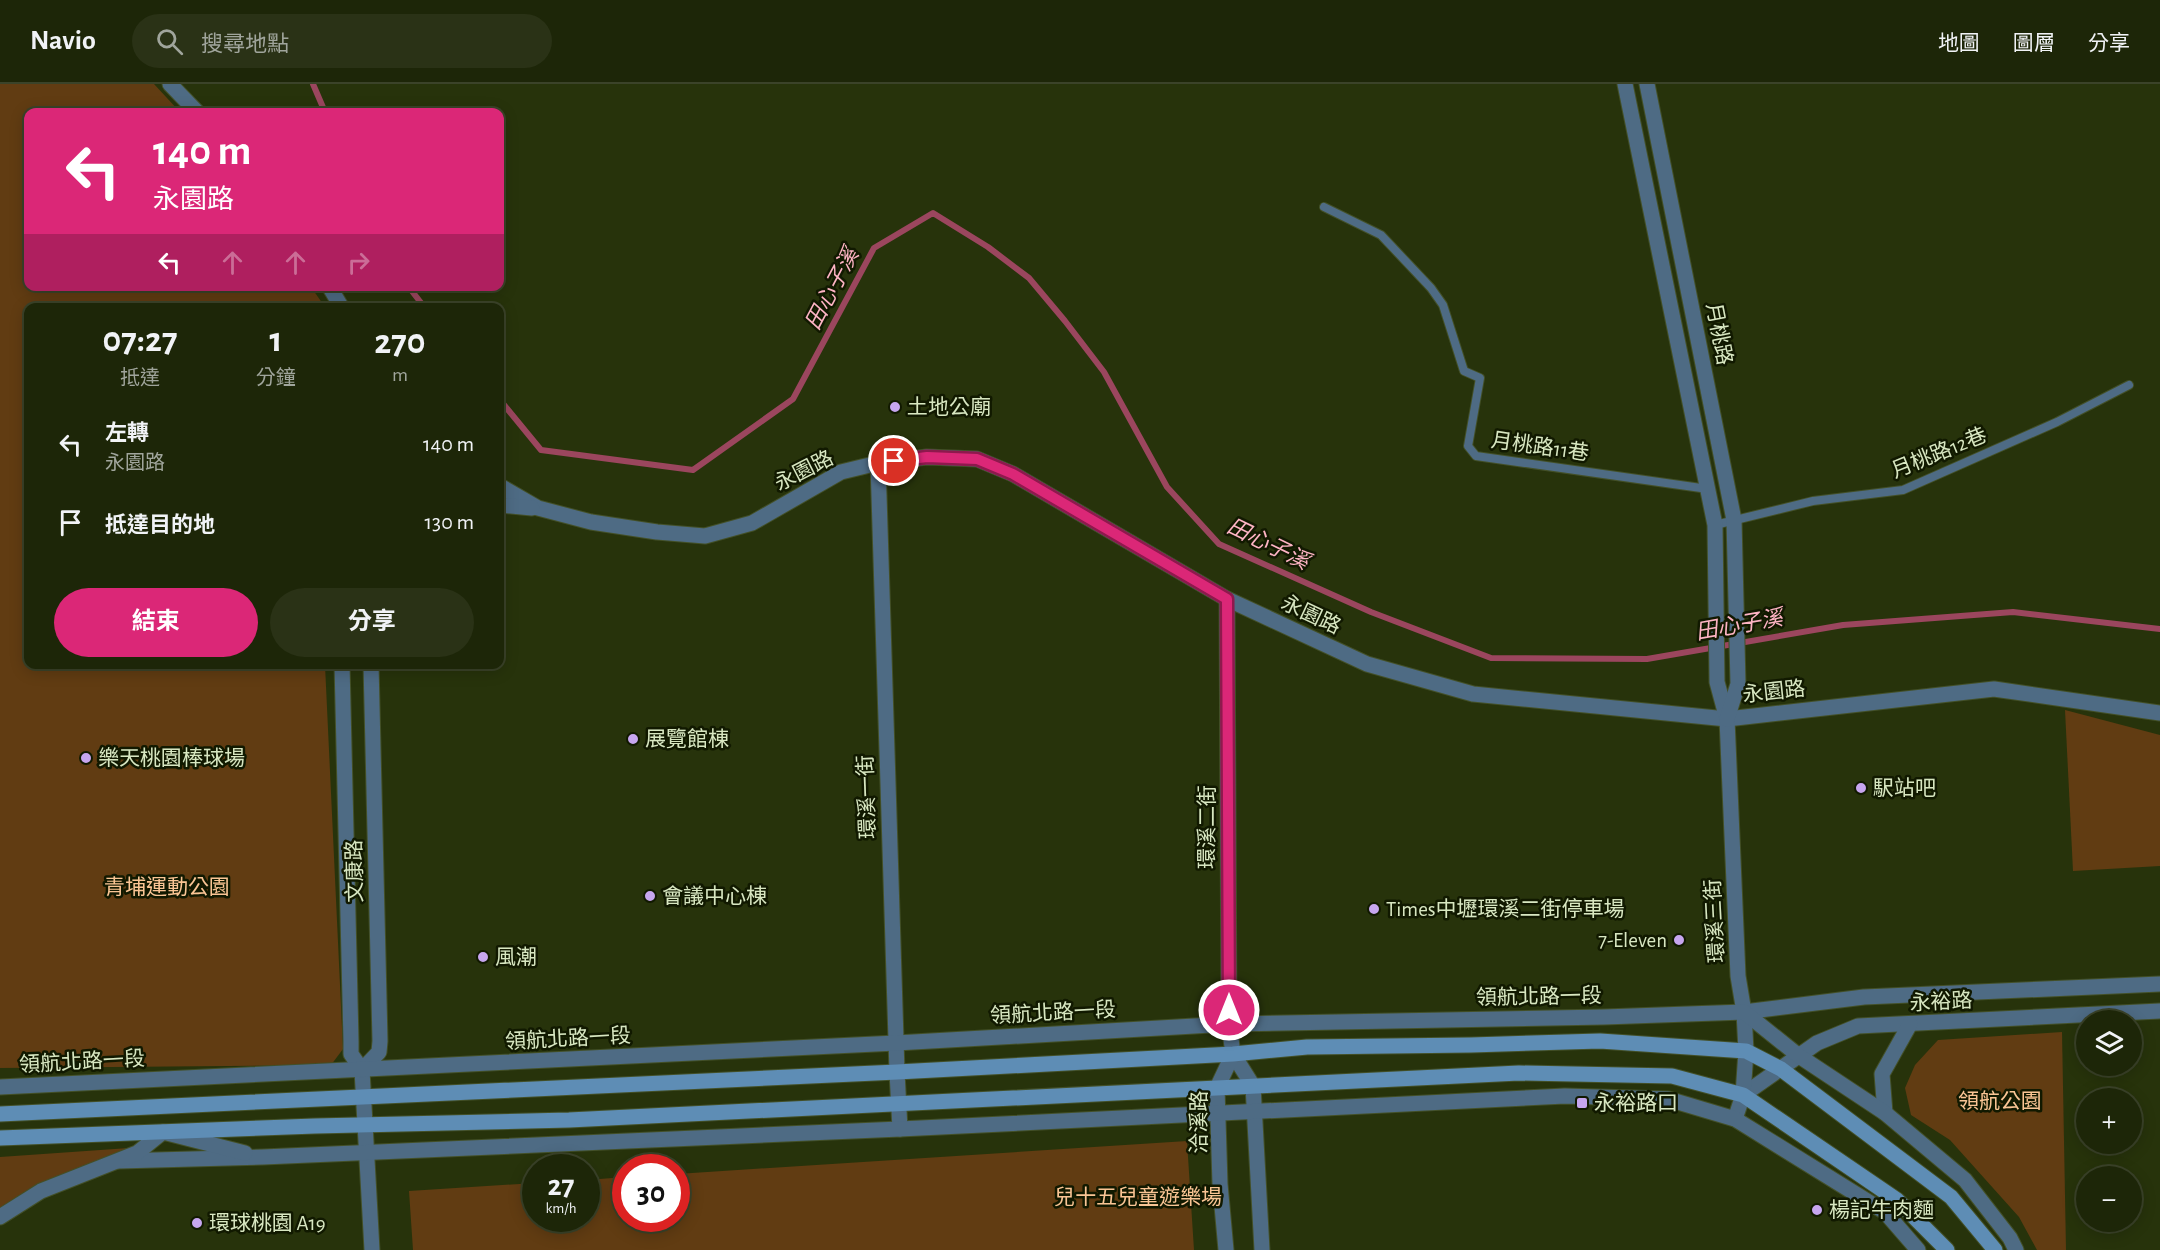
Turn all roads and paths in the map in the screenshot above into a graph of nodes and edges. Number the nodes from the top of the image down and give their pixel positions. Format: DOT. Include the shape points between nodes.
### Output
graph roads {
  1 [pos="170,84"];
  2 [pos="1624,84"];
  3 [pos="1647,84"];
  4 [pos="194,108"];
  5 [pos="1664,168"];
  6 [pos="1643,173"];
  7 [pos="1324,207"];
  8 [pos="2129,386"];
  9 [pos="878,463"];
  10 [pos="504,488"];
  11 [pos="1708,489"];
  12 [pos="504,505"];
  13 [pos="538,508"];
  14 [pos="1734,520"];
  15 [pos="1715,525"];
  16 [pos="1227,599"];
  17 [pos="342,669"];
  18 [pos="371,669"];
  19 [pos="2160,713"];
  20 [pos="1727,719"];
  21 [pos="2160,984"];
  22 [pos="2160,1011"];
  23 [pos="1744,1012"];
  24 [pos="1229,1024"];
  25 [pos="1910,1024"];
  26 [pos="896,1043"];
  27 [pos="1746,1051"];
  28 [pos="1233,1054"];
  29 [pos="1799,1056"];
  30 [pos="1781,1069"];
  31 [pos="362,1070"];
  32 [pos="897,1072"];
  33 [pos="1253,1086"];
  34 [pos="0,1087"];
  35 [pos="1217,1088"];
  36 [pos="1743,1095"];
  37 [pos="364,1096"];
  38 [pos="898,1104"];
  39 [pos="1254,1112"];
  40 [pos="1885,1113"];
  41 [pos="0,1114"];
  42 [pos="1218,1114"];
  43 [pos="1735,1119"];
  44 [pos="366,1125"];
  45 [pos="900,1129"];
  46 [pos="163,1132"];
  47 [pos="0,1138"];
  48 [pos="365,1153"];
  49 [pos="263,1157"];
  50 [pos="119,1161"];
  51 [pos="0,1217"];
  52 [pos="372,1250"];
  53 [pos="1226,1250"];
  54 [pos="1262,1250"];
  55 [pos="1918,1250"];
  56 [pos="1947,1250"];
  57 [pos="1995,1250"];
  58 [pos="2016,1250"];
  1 -- 4 [label="street"];
  2 -- 6 [label="street, 月桃路"];
  3 -- 5 [label="street, 月桃路"];
  5 -- 6 [label="street"];
  5 -- 14 [label="street, 月桃路"];
  6 -- 11 [label="street, 月桃路"];
  7 -- 11 [label="lane, 月桃路11巷" via="1381,235 1443,305 1464,371 1480,378 1468,446 1476,456"];
  8 -- 14 [label="lane, 月桃路12巷" via="1903,490 1813,501"];
  9 -- 13 [label="street, 永園路" via="841,472 752,523 705,536 591,522"];
  9 -- 16 [label="street, 永園路" via="927,457 977,459 1013,474"];
  9 -- 26 [label="street, 環溪一街"];
  10 -- 13 [label="street, 永園路"];
  11 -- 15 [label="street, 月桃路"];
  12 -- 13 [label="street"];
  14 -- 15 [label="lane, 月桃路12巷"];
  14 -- 20 [label="street, 月桃路" via="1738,684"];
  15 -- 20 [label="street, 月桃路" via="1717,682"];
  16 -- 20 [label="street, 永園路" via="1367,664 1473,694"];
  16 -- 24 [label="street, 環溪二街"];
  17 -- 31 [label="street, 文康路" via="351,1054"];
  18 -- 31 [label="street, 文康路" via="380,1041 379,1052"];
  19 -- 20 [label="street, 永園路" via="1994,689"];
  20 -- 23 [label="street, 環溪三街" via="1738,976"];
  21 -- 23 [label="street, 永裕路" via="1864,997"];
  22 -- 25 [label="street, 永裕路"];
  23 -- 24 [label="street, 領航北路一段"];
  23 -- 27 [label="street, 環溪三街"];
  23 -- 29 [label="street"];
  24 -- 26 [label="street, 領航北路一段"];
  24 -- 28 [label="street, 環溪二街"];
  25 -- 29 [label="street, 永裕路" via="1858,1026 1816,1043"];
  25 -- 40 [label="street" via="1882,1074"];
  26 -- 31 [label="street, 領航北路一段"];
  26 -- 32 [label="street, 環溪一街"];
  27 -- 28 [label="main road" via="1600,1041 1307,1047"];
  27 -- 30 [label="main road"];
  27 -- 36 [label="street, 環溪三街"];
  28 -- 32 [label="main road"];
  28 -- 33 [label="street"];
  28 -- 35 [label="street, 洽溪路"];
  29 -- 30 [label="street, 永裕路"];
  29 -- 40 [label="street"];
  30 -- 36 [label="street, 永裕路"];
  30 -- 57 [label="main road" via="1951,1197"];
  31 -- 34 [label="street, 領航北路一段"];
  31 -- 37 [label="street, 文康路"];
  32 -- 37 [label="main road"];
  32 -- 38 [label="street, 環溪一街"];
  33 -- 35 [label="main road"];
  33 -- 36 [label="main road" via="1518,1073 1637,1075 1672,1076"];
  33 -- 39 [label="street"];
  35 -- 38 [label="main road"];
  35 -- 42 [label="street, 洽溪路"];
  36 -- 43 [label="street, 環溪三街"];
  36 -- 56 [label="main road" via="1897,1200"];
  37 -- 41 [label="main road"];
  37 -- 44 [label="street, 文康路"];
  38 -- 44 [label="main road" via="569,1120"];
  38 -- 45 [label="street, 環溪一街"];
  39 -- 42 [label="street"];
  39 -- 43 [label="street" via="1565,1096 1668,1099"];
  39 -- 54 [label="street"];
  40 -- 58 [label="street" via="1965,1180"];
  42 -- 45 [label="street"];
  42 -- 53 [label="street, 洽溪路"];
  43 -- 55 [label="street" via="1885,1212"];
  44 -- 46 [label="main road"];
  44 -- 48 [label="street, 文康路"];
  45 -- 48 [label="street"];
  46 -- 47 [label="main road"];
  46 -- 49 [label="street"];
  46 -- 50 [label="street" via="137,1153"];
  48 -- 49 [label="street"];
  48 -- 52 [label="street, 文康路"];
  49 -- 50 [label="street"];
  50 -- 51 [label="street" via="41,1191"];
}
